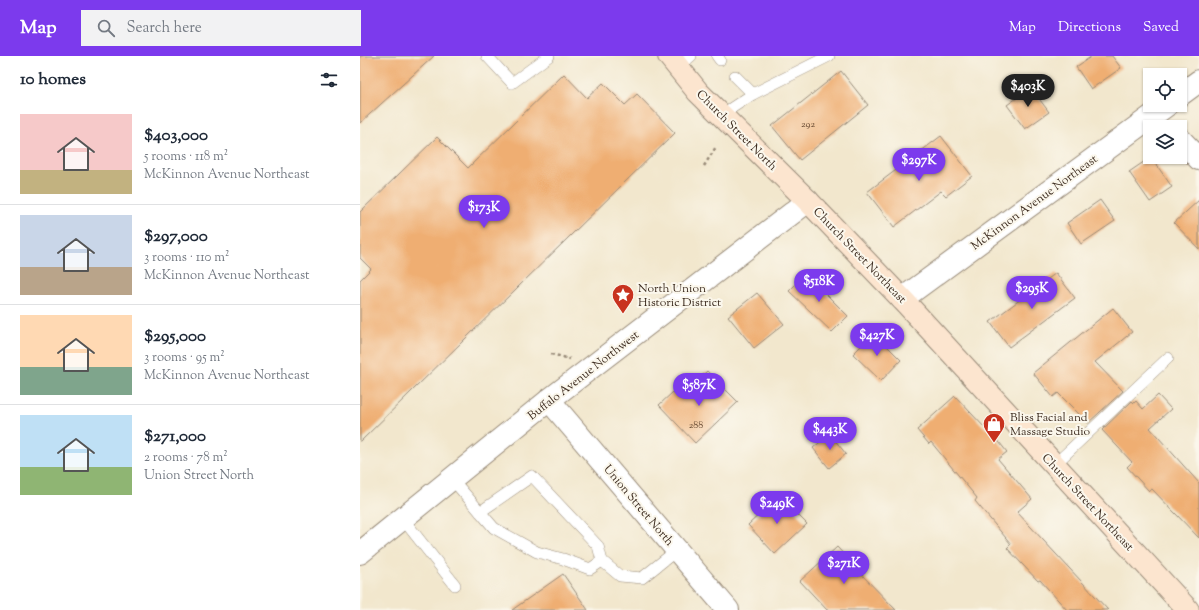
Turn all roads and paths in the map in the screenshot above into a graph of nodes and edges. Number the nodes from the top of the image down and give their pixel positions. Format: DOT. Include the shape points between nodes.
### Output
graph roads {
  1 [pos="487,56"];
  2 [pos="549,56"];
  3 [pos="829,56"];
  4 [pos="680,60"];
  5 [pos="735,76"];
  6 [pos="1199,81"];
  7 [pos="1187,90"];
  8 [pos="753,94"];
  9 [pos="721,115"];
  10 [pos="1164,115"];
  11 [pos="1187,146"];
  12 [pos="716,147"];
  13 [pos="1199,159"];
  14 [pos="704,166"];
  15 [pos="808,200"];
  16 [pos="902,299"];
  17 [pos="551,354"];
  18 [pos="1168,358"];
  19 [pos="570,359"];
  20 [pos="549,400"];
  21 [pos="1054,465"];
  22 [pos="452,479"];
  23 [pos="480,512"];
  24 [pos="403,519"];
  25 [pos="677,550"];
  26 [pos="360,553"];
  27 [pos="602,561"];
  28 [pos="455,585"];
  29 [pos="728,610"];
  30 [pos="1188,610"];
  1 -- 2 [label="lane" via="512,83"];
  3 -- 8 [label="lane"];
  4 -- 9 [label="main road, Church Street North" via="698,92"];
  5 -- 8 [label="lane"];
  6 -- 7 [label="street"];
  8 -- 9 [label="lane"];
  9 -- 15 [label="main road, Church Street North"];
  10 -- 16 [label="street, McKinnon Avenue Northeast"];
  11 -- 13 [label="street"];
  12 -- 14 [label="path"];
  15 -- 16 [label="main road, Church Street Northeast"];
  15 -- 20 [label="street, Buffalo Avenue Northwest"];
  16 -- 21 [label="main road, Church Street Northeast"];
  17 -- 19 [label="path"];
  18 -- 21 [label="lane"];
  20 -- 22 [label="street, Buffalo Avenue Northwest"];
  20 -- 25 [label="street, Union Street North"];
  21 -- 30 [label="main road, Church Street Northeast"];
  22 -- 23 [label="lane"];
  22 -- 24 [label="street, Buffalo Avenue Northwest"];
  23 -- 27 [label="lane" via="494,528 537,552 590,569"];
  23 -- 27 [label="lane" via="532,476 598,546"];
  24 -- 26 [label="street, Buffalo Avenue Northwest"];
  24 -- 28 [label="lane"];
  25 -- 27 [label="lane" via="642,578 620,576"];
  25 -- 29 [label="street, Union Street North"];
}
